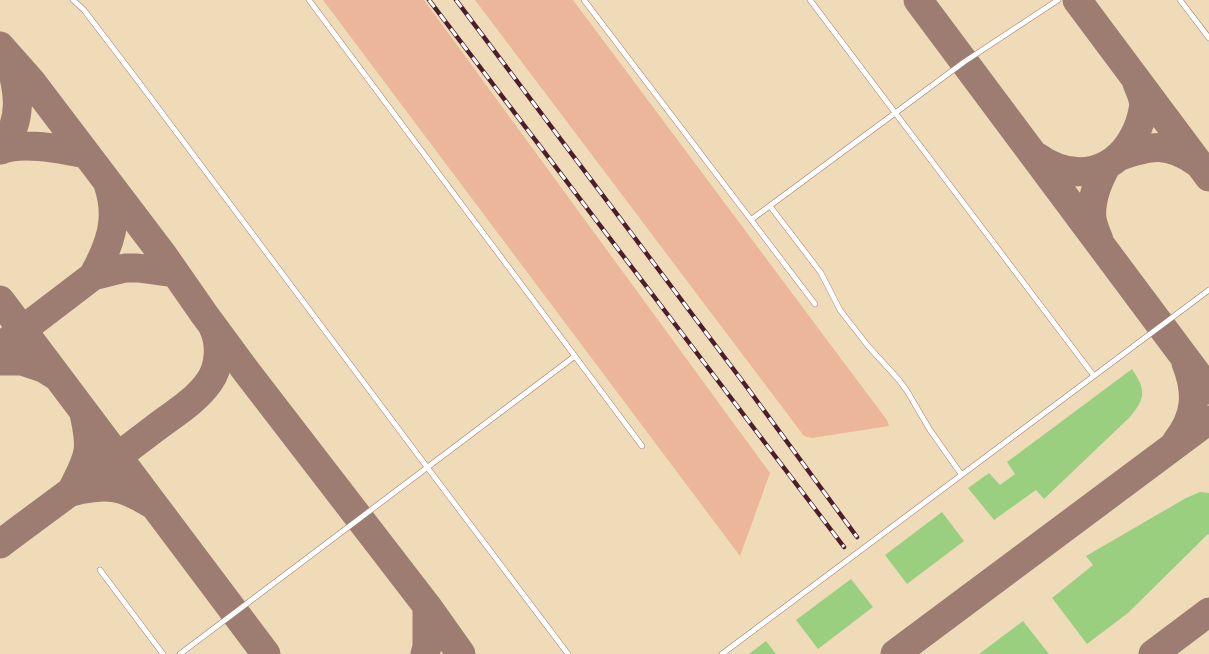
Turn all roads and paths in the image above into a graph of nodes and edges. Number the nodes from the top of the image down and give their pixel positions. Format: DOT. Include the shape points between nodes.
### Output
graph roads {
  1 [pos="73,0"];
  2 [pos="309,0"];
  3 [pos="584,0"];
  4 [pos="810,0"];
  5 [pos="1058,0"];
  6 [pos="1180,0"];
  7 [pos="1209,38"];
  8 [pos="895,114"];
  9 [pos="770,206"];
  10 [pos="752,219"];
  11 [pos="1209,290"];
  12 [pos="815,304"];
  13 [pos="575,356"];
  14 [pos="1094,376"];
  15 [pos="642,446"];
  16 [pos="427,467"];
  17 [pos="961,474"];
  18 [pos="100,570"];
  19 [pos="163,654"];
  20 [pos="180,654"];
  21 [pos="568,654"];
  22 [pos="722,654"];
  1 -- 16 [label="lane" via="84,10 135,77"];
  2 -- 13 [label="lane"];
  3 -- 10 [label="lane"];
  4 -- 8 [label="lane"];
  5 -- 8 [label="lane" via="964,62"];
  6 -- 7 [label="lane"];
  8 -- 9 [label="lane"];
  8 -- 14 [label="lane"];
  9 -- 10 [label="lane"];
  9 -- 17 [label="lane" via="821,273 849,322 899,380 936,440"];
  10 -- 12 [label="lane"];
  11 -- 14 [label="lane"];
  13 -- 15 [label="lane"];
  13 -- 16 [label="lane"];
  14 -- 17 [label="lane"];
  16 -- 20 [label="lane"];
  16 -- 21 [label="lane"];
  17 -- 22 [label="lane"];
  18 -- 19 [label="lane"];
}
